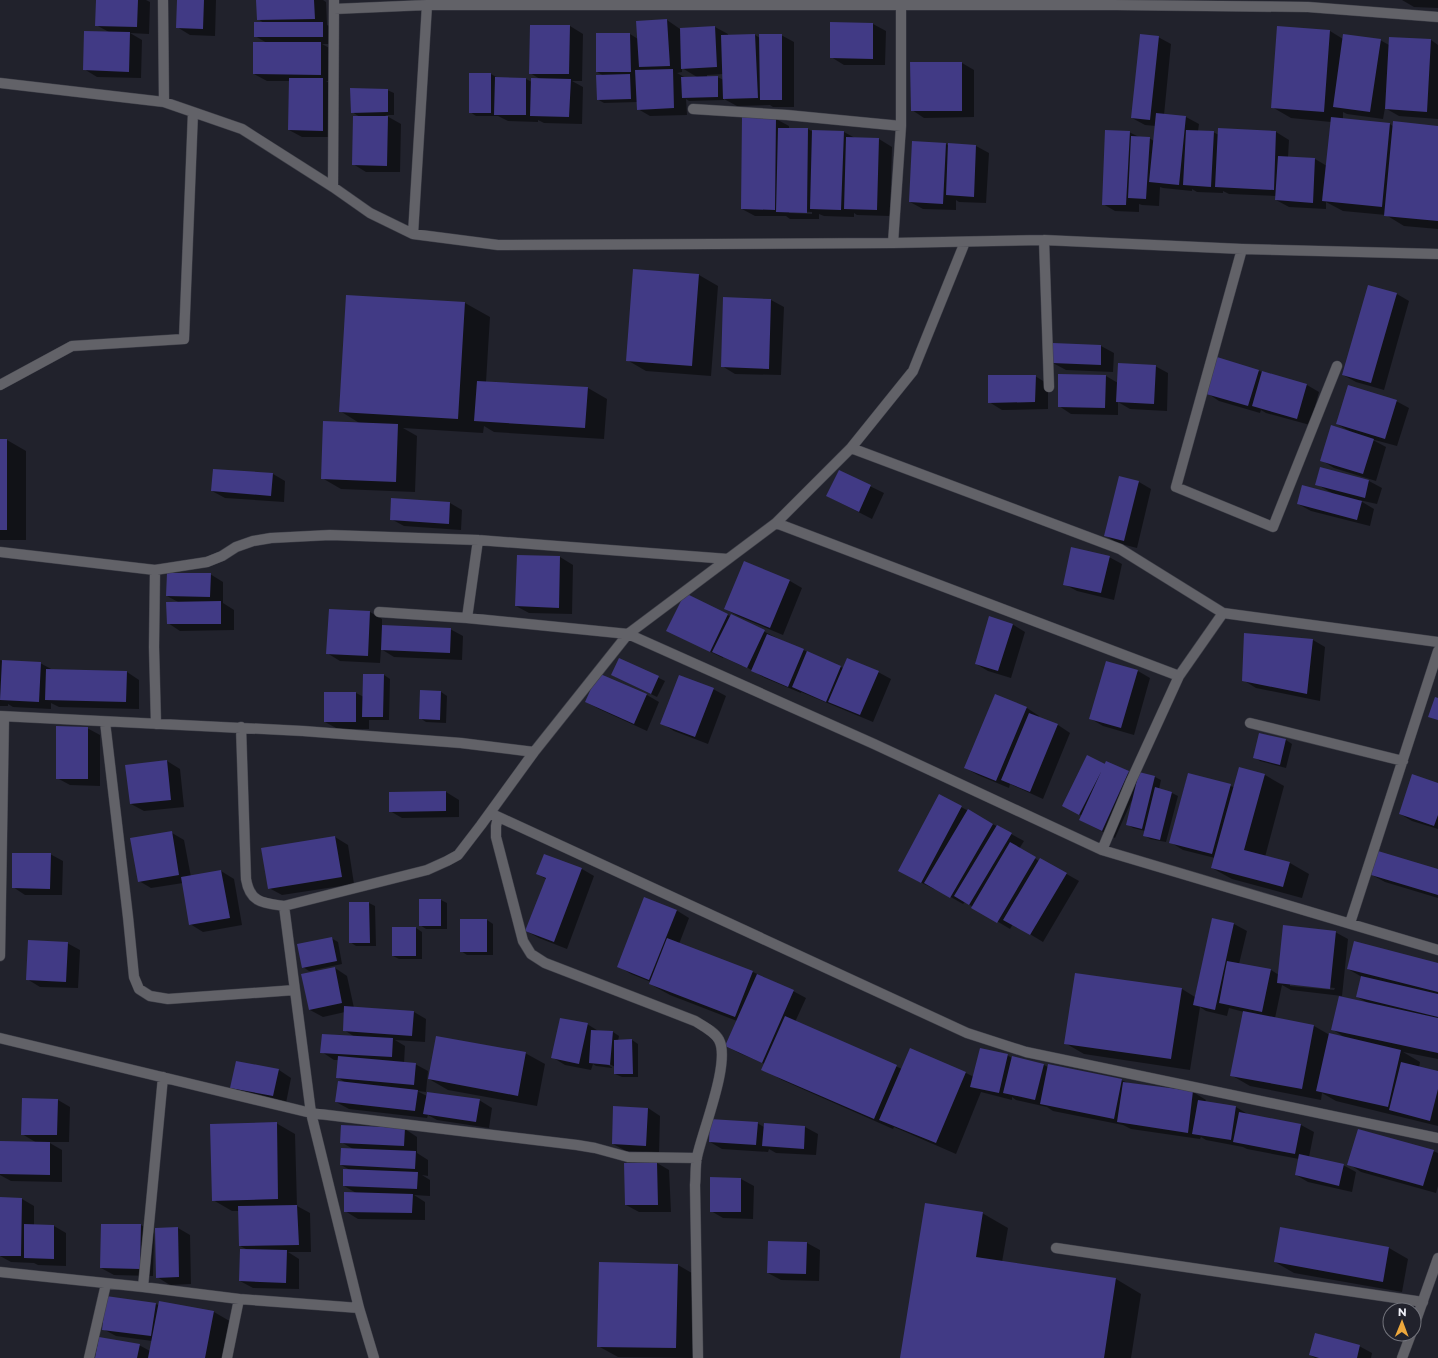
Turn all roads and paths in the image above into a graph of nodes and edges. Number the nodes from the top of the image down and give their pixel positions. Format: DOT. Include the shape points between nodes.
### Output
graph roads {
  1 [pos="163,0"];
  2 [pos="901,2"];
  3 [pos="1308,3"];
  4 [pos="334,5"];
  5 [pos="427,5"];
  6 [pos="1438,17"];
  7 [pos="0,83"];
  8 [pos="164,102"];
  9 [pos="693,109"];
  10 [pos="193,112"];
  11 [pos="901,126"];
  12 [pos="333,187"];
  13 [pos="413,234"];
  14 [pos="1044,240"];
  15 [pos="965,242"];
  16 [pos="893,243"];
  17 [pos="1242,249"];
  18 [pos="1438,254"];
  19 [pos="1337,366"];
  20 [pos="0,385"];
  21 [pos="1049,387"];
  22 [pos="851,448"];
  23 [pos="776,523"];
  24 [pos="478,540"];
  25 [pos="0,552"];
  26 [pos="728,559"];
  27 [pos="155,570"];
  28 [pos="379,612"];
  29 [pos="1223,613"];
  30 [pos="467,618"];
  31 [pos="628,634"];
  32 [pos="1438,642"];
  33 [pos="1438,651"];
  34 [pos="1179,676"];
  35 [pos="2,716"];
  36 [pos="105,722"];
  37 [pos="1250,723"];
  38 [pos="156,724"];
  39 [pos="241,727"];
  40 [pos="534,752"];
  41 [pos="1403,761"];
  42 [pos="494,815"];
  43 [pos="1102,850"];
  44 [pos="284,906"];
  45 [pos="1350,923"];
  46 [pos="1438,950"];
  47 [pos="0,956"];
  48 [pos="295,990"];
  49 [pos="0,1038"];
  50 [pos="163,1077"];
  51 [pos="311,1112"];
  52 [pos="1438,1138"];
  53 [pos="697,1158"];
  54 [pos="1056,1248"];
  55 [pos="1438,1258"];
  56 [pos="0,1272"];
  57 [pos="106,1284"];
  58 [pos="143,1287"];
  59 [pos="238,1299"];
  60 [pos="1423,1302"];
  61 [pos="359,1308"];
  62 [pos="1408,1342"];
  63 [pos="89,1358"];
  64 [pos="227,1358"];
  65 [pos="374,1358"];
  66 [pos="698,1358"];
  67 [pos="1402,1358"];
  1 -- 8 [label="street"];
  2 -- 3 [label="street"];
  2 -- 5 [label="street"];
  2 -- 11 [label="street"];
  3 -- 6 [label="street"];
  4 -- 5 [label="street"];
  4 -- 12 [label="street"];
  5 -- 13 [label="street"];
  7 -- 8 [label="street"];
  8 -- 10 [label="street"];
  9 -- 11 [label="street"];
  10 -- 12 [label="street" via="242,129"];
  10 -- 20 [label="street" via="184,340 72,346"];
  11 -- 16 [label="street"];
  12 -- 13 [label="street" via="370,213"];
  13 -- 16 [label="street" via="498,245"];
  14 -- 15 [label="street"];
  14 -- 17 [label="street"];
  14 -- 21 [label="street"];
  15 -- 16 [label="street"];
  15 -- 22 [label="street" via="913,371"];
  17 -- 18 [label="street"];
  17 -- 19 [label="street" via="1176,487 1273,528"];
  22 -- 23 [label="street"];
  22 -- 29 [label="street" via="1120,549"];
  23 -- 26 [label="street"];
  23 -- 34 [label="street"];
  24 -- 26 [label="street"];
  24 -- 27 [label="street" via="330,535 271,538 236,547 207,562"];
  24 -- 30 [label="street"];
  25 -- 27 [label="street"];
  26 -- 31 [label="street"];
  27 -- 38 [label="street"];
  28 -- 30 [label="street"];
  29 -- 32 [label="street"];
  29 -- 34 [label="street"];
  30 -- 31 [label="street"];
  31 -- 40 [label="street"];
  31 -- 43 [label="street"];
  33 -- 41 [label="street"];
  34 -- 43 [label="street"];
  35 -- 36 [label="street"];
  35 -- 47 [label="street"];
  36 -- 38 [label="street"];
  36 -- 48 [label="street" via="134,976 139,989 150,996 168,1000"];
  37 -- 41 [label="street"];
  38 -- 39 [label="street"];
  39 -- 40 [label="street" via="446,741"];
  39 -- 44 [label="street" via="248,890 254,898 263,903"];
  40 -- 42 [label="street"];
  41 -- 45 [label="street"];
  42 -- 44 [label="street" via="458,854 447,862 427,870"];
  42 -- 52 [label="street" via="967,1033 1026,1052"];
  42 -- 53 [label="street" via="496,837 523,941 531,954 545,963 695,1020 719,1040 722,1052 720,1073"];
  43 -- 45 [label="street"];
  44 -- 48 [label="street"];
  45 -- 46 [label="street"];
  48 -- 51 [label="street"];
  49 -- 50 [label="street"];
  50 -- 51 [label="street"];
  50 -- 58 [label="street"];
  51 -- 53 [label="street" via="577,1145 628,1157"];
  51 -- 61 [label="street"];
  53 -- 66 [label="street" via="695,1185"];
  54 -- 60 [label="street"];
  55 -- 60 [label="street"];
  56 -- 57 [label="street"];
  57 -- 58 [label="street"];
  57 -- 63 [label="street"];
  58 -- 59 [label="street"];
  59 -- 61 [label="street"];
  59 -- 64 [label="street"];
  61 -- 65 [label="street"];
  62 -- 67 [label="street"];
}
